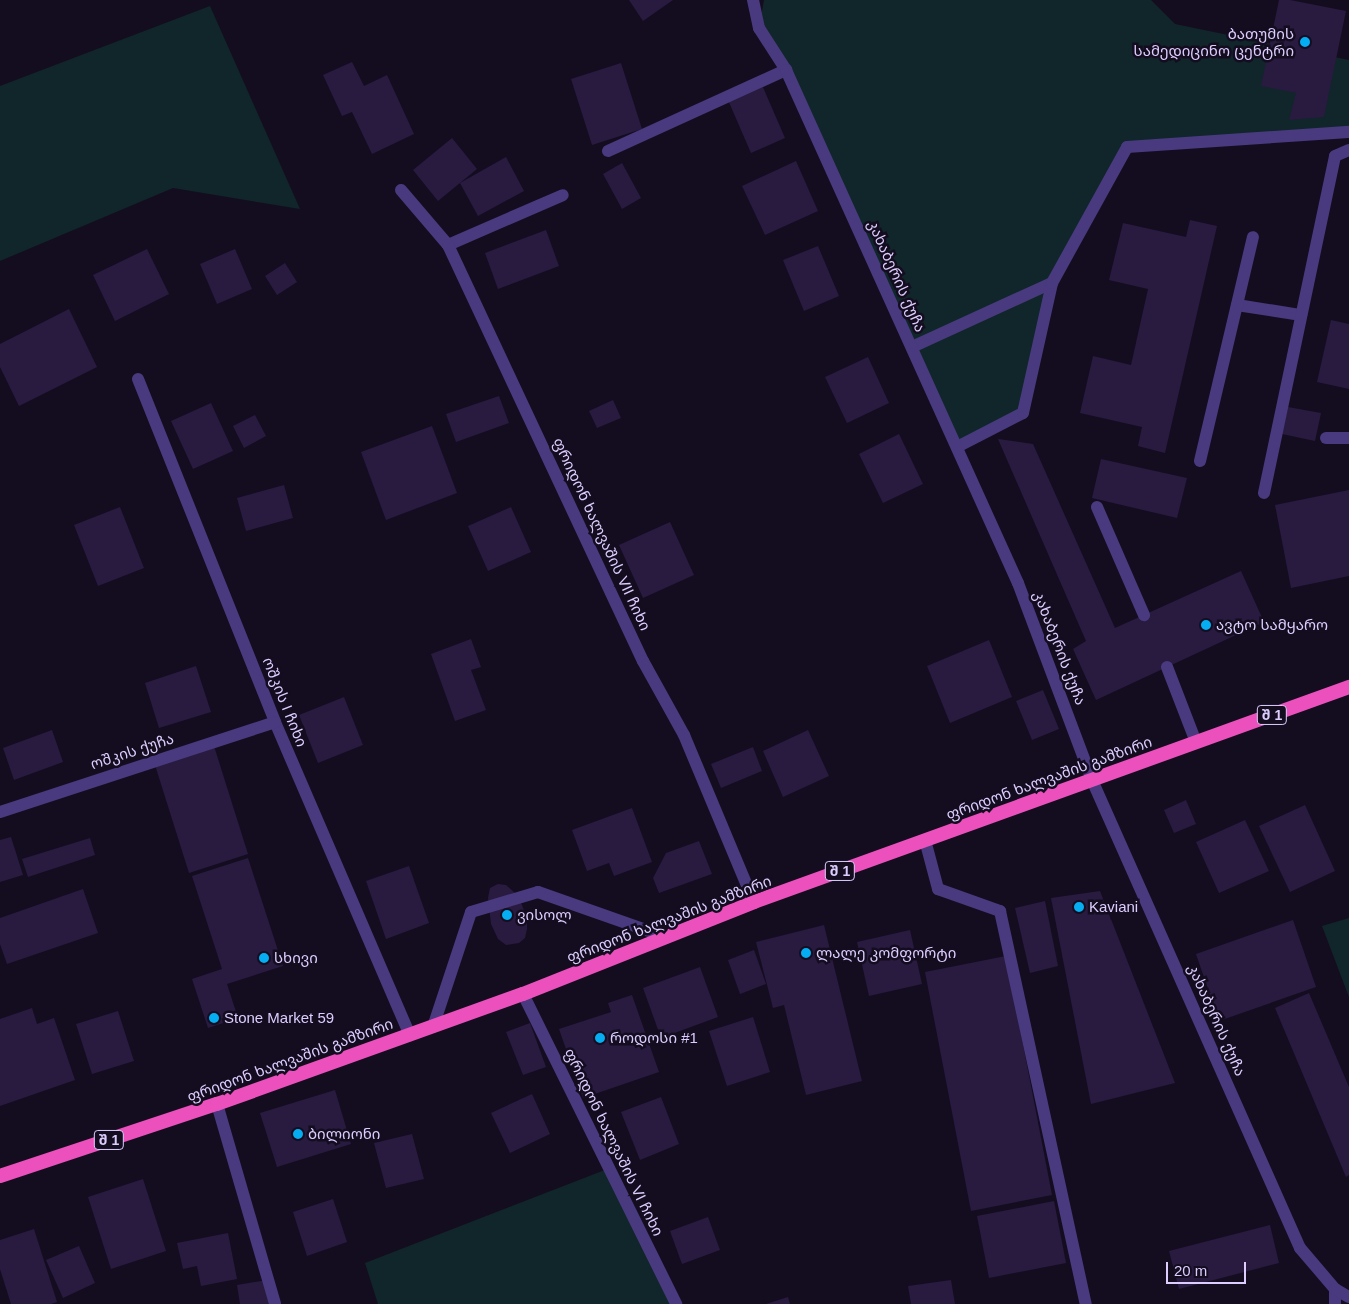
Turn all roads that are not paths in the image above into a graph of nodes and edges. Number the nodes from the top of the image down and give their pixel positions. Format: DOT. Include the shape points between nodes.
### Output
graph roads {
  1 [pos="753,0"];
  2 [pos="786,70"];
  3 [pos="1349,132"];
  4 [pos="1349,150"];
  5 [pos="608,151"];
  6 [pos="1335,156"];
  7 [pos="1349,159"];
  8 [pos="401,190"];
  9 [pos="563,195"];
  10 [pos="1253,238"];
  11 [pos="448,244"];
  12 [pos="1052,283"];
  13 [pos="1237,304"];
  14 [pos="1301,315"];
  15 [pos="912,347"];
  16 [pos="138,379"];
  17 [pos="1326,438"];
  18 [pos="1349,438"];
  19 [pos="957,447"];
  20 [pos="1200,461"];
  21 [pos="1264,493"];
  22 [pos="1097,507"];
  23 [pos="1144,615"];
  24 [pos="1167,667"];
  25 [pos="1349,687"];
  26 [pos="275,722"];
  27 [pos="1196,742"];
  28 [pos="1092,780"];
  29 [pos="0,812"];
  30 [pos="925,840"];
  31 [pos="754,902"];
  32 [pos="666,937"];
  33 [pos="524,994"];
  34 [pos="433,1027"];
  35 [pos="410,1035"];
  36 [pos="217,1104"];
  37 [pos="0,1176"];
  38 [pos="1335,1289"];
  39 [pos="1349,1297"];
  40 [pos="275,1304"];
  41 [pos="676,1304"];
  42 [pos="1086,1304"];
  43 [pos="1335,1304"];
  1 -- 2 [label="street, კახაბერის ქუჩა" via="759,28"];
  2 -- 5 [label="street"];
  2 -- 15 [label="street, კახაბერის ქუჩა"];
  3 -- 12 [label="street" via="1127,147"];
  4 -- 6 [label="street"];
  6 -- 7 [label="street"];
  6 -- 14 [label="street"];
  8 -- 11 [label="street, ფრიდონ ხალვაშის VII ჩიხი"];
  9 -- 11 [label="street"];
  10 -- 13 [label="street"];
  11 -- 31 [label="street, ფრიდონ ხალვაშის VII ჩიხი" via="643,661 684,735"];
  12 -- 15 [label="street"];
  12 -- 19 [label="street" via="1023,413"];
  13 -- 14 [label="street"];
  13 -- 20 [label="street"];
  14 -- 21 [label="street"];
  15 -- 19 [label="street, კახაბერის ქუჩა"];
  16 -- 26 [label="street, ოშკის I ჩიხი"];
  17 -- 18 [label="street"];
  19 -- 28 [label="street, კახაბერის ქუჩა" via="1018,583"];
  22 -- 23 [label="street"];
  24 -- 27 [label="street"];
  25 -- 27 [label="highway, ფრიდონ ხალვაშის გამზირი / შ 1"];
  26 -- 29 [label="street, ოშკის ქუჩა"];
  26 -- 35 [label="street, ოშკის I ჩიხი"];
  27 -- 28 [label="highway, ფრიდონ ხალვაშის გამზირი / შ 1"];
  28 -- 30 [label="highway, ფრიდონ ხალვაშის გამზირი / შ 1"];
  28 -- 38 [label="street, კახაბერის ქუჩა" via="1300,1248"];
  30 -- 31 [label="highway, ფრიდონ ხალვაშის გამზირი / შ 1"];
  30 -- 42 [label="street" via="938,889 1000,911"];
  31 -- 32 [label="highway, ფრიდონ ხალვაშის გამზირი / შ 1"];
  32 -- 33 [label="highway, ფრიდონ ხალვაშის გამზირი / შ 1"];
  32 -- 34 [label="street" via="538,892 472,912"];
  33 -- 34 [label="highway, ფრიდონ ხალვაშის გამზირი / შ 1"];
  33 -- 41 [label="street, ფრიდონ ხალვაშის VI ჩიხი"];
  34 -- 35 [label="highway, ფრიდონ ხალვაშის გამზირი / შ 1"];
  35 -- 36 [label="highway, ფრიდონ ხალვაშის გამზირი / შ 1"];
  36 -- 37 [label="highway, ფრიდონ ხალვაშის გამზირი / შ 1"];
  36 -- 40 [label="street"];
  38 -- 39 [label="street, კახაბერის ქუჩა"];
  38 -- 43 [label="street"];
}
